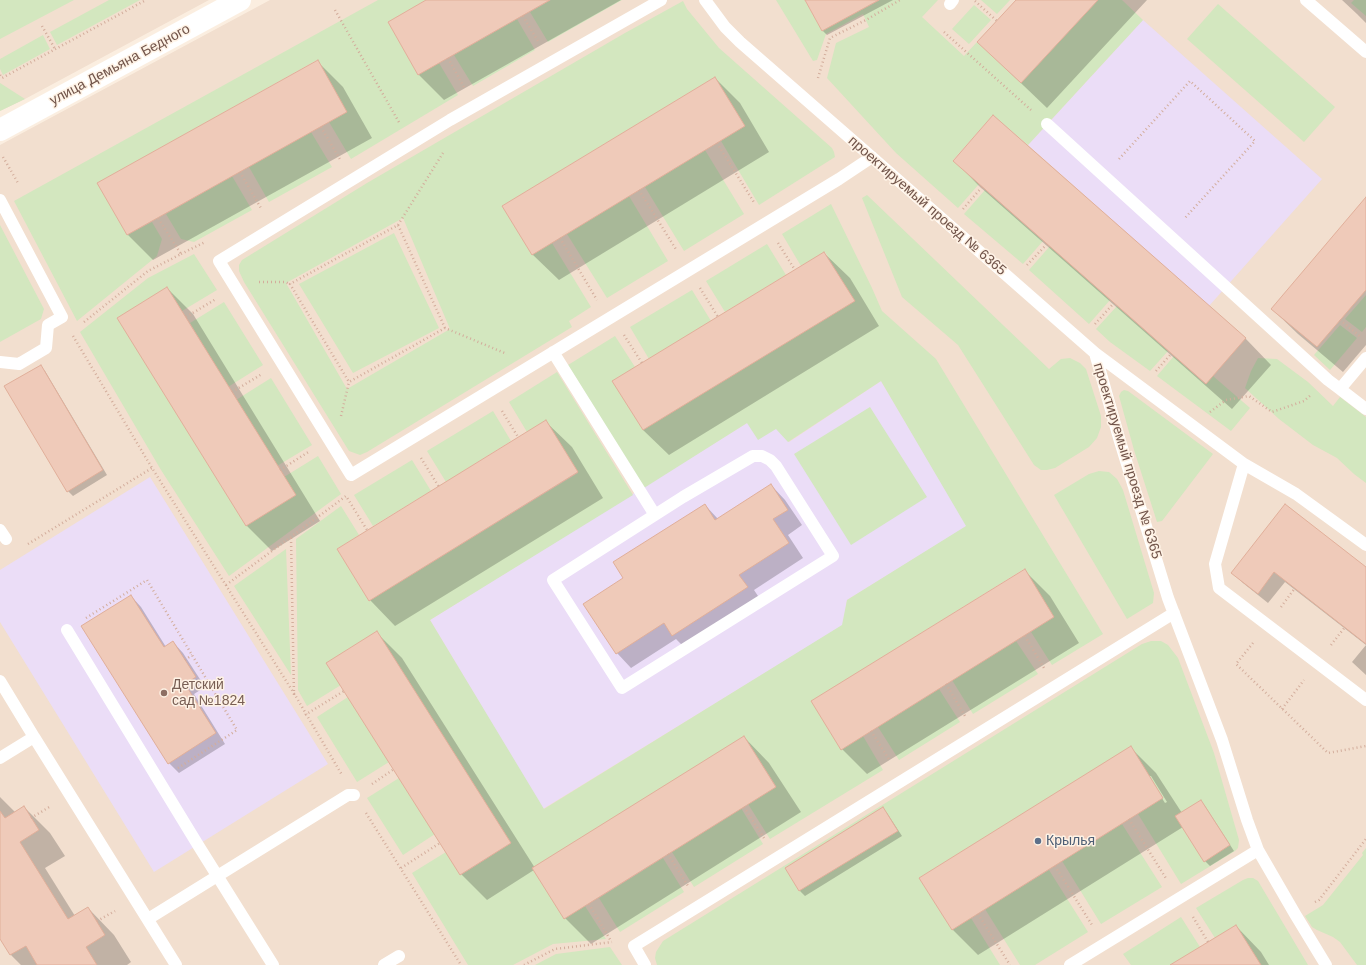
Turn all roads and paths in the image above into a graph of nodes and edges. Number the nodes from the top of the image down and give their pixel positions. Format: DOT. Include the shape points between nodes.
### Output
graph roads {
  1 [pos="146,0"];
  2 [pos="240,0"];
  3 [pos="661,0"];
  4 [pos="705,0"];
  5 [pos="900,0"];
  6 [pos="974,0"];
  7 [pos="1306,0"];
  8 [pos="335,10"];
  9 [pos="523,16"];
  10 [pos="997,21"];
  11 [pos="42,26"];
  12 [pos="944,32"];
  13 [pos="540,45"];
  14 [pos="55,50"];
  15 [pos="1366,52"];
  16 [pos="448,58"];
  17 [pos="0,75"];
  18 [pos="818,78"];
  19 [pos="465,88"];
  20 [pos="450,120"];
  21 [pos="401,124"];
  22 [pos="1047,124"];
  23 [pos="321,127"];
  24 [pos="0,130"];
  25 [pos="717,143"];
  26 [pos="0,152"];
  27 [pos="872,157"];
  28 [pos="345,167"];
  29 [pos="240,172"];
  30 [pos="1104,176"];
  31 [pos="18,183"];
  32 [pos="982,187"];
  33 [pos="640,190"];
  34 [pos="0,200"];
  35 [pos="758,210"];
  36 [pos="263,212"];
  37 [pos="959,213"];
  38 [pos="158,218"];
  39 [pos="398,225"];
  40 [pos="1169,235"];
  41 [pos="560,238"];
  42 [pos="777,241"];
  43 [pos="1046,244"];
  44 [pos="681,257"];
  45 [pos="795,270"];
  46 [pos="1023,270"];
  47 [pos="696,282"];
  48 [pos="290,284"];
  49 [pos="236,287"];
  50 [pos="1114,303"];
  51 [pos="601,305"];
  52 [pos="62,317"];
  53 [pos="186,317"];
  54 [pos="718,317"];
  55 [pos="1340,320"];
  56 [pos="445,328"];
  57 [pos="1090,329"];
  58 [pos="71,332"];
  59 [pos="624,334"];
  60 [pos="1362,338"];
  61 [pos="553,352"];
  62 [pos="1095,354"];
  63 [pos="1171,354"];
  64 [pos="514,357"];
  65 [pos="1366,358"];
  66 [pos="0,362"];
  67 [pos="281,362"];
  68 [pos="642,364"];
  69 [pos="1151,376"];
  70 [pos="1328,380"];
  71 [pos="1340,389"];
  72 [pos="232,392"];
  73 [pos="1366,409"];
  74 [pos="502,410"];
  75 [pos="1205,416"];
  76 [pos="518,437"];
  77 [pos="329,440"];
  78 [pos="418,452"];
  79 [pos="1244,464"];
  80 [pos="152,468"];
  81 [pos="280,470"];
  82 [pos="439,486"];
  83 [pos="655,515"];
  84 [pos="367,530"];
  85 [pos="291,537"];
  86 [pos="28,544"];
  87 [pos="1366,545"];
  88 [pos="226,585"];
  89 [pos="1174,613"];
  90 [pos="67,630"];
  91 [pos="1025,636"];
  92 [pos="192,655"];
  93 [pos="185,660"];
  94 [pos="1236,664"];
  95 [pos="1047,673"];
  96 [pos="0,681"];
  97 [pos="946,684"];
  98 [pos="344,691"];
  99 [pos="294,695"];
  100 [pos="1366,700"];
  101 [pos="306,715"];
  102 [pos="969,721"];
  103 [pos="871,731"];
  104 [pos="34,736"];
  105 [pos="1366,746"];
  106 [pos="0,758"];
  107 [pos="890,762"];
  108 [pos="159,781"];
  109 [pos="354,794"];
  110 [pos="55,804"];
  111 [pos="744,807"];
  112 [pos="31,818"];
  113 [pos="1130,819"];
  114 [pos="764,839"];
  115 [pos="1366,839"];
  116 [pos="440,843"];
  117 [pos="1258,850"];
  118 [pos="668,854"];
  119 [pos="1055,866"];
  120 [pos="400,868"];
  121 [pos="218,876"];
  122 [pos="692,893"];
  123 [pos="1179,899"];
  124 [pos="1319,900"];
  125 [pos="589,904"];
  126 [pos="119,908"];
  127 [pos="978,914"];
  128 [pos="1192,916"];
  129 [pos="148,919"];
  130 [pos="97,921"];
  131 [pos="1092,925"];
  132 [pos="1208,942"];
  133 [pos="399,956"];
  134 [pos="176,965"];
  135 [pos="273,965"];
  136 [pos="384,965"];
  137 [pos="461,965"];
  138 [pos="524,965"];
  139 [pos="645,965"];
  140 [pos="1010,965"];
  141 [pos="1070,965"];
  142 [pos="1326,965"];
  1 -- 14 [label="path"];
  2 -- 24 [label="street, улица Демьяна Бедного"];
  3 -- 20 [label="lane"];
  4 -- 27 [label="lane, проектируемый проезд № 6365" via="740,42"];
  5 -- 18 [label="path" via="830,38"];
  6 -- 10 [label="path"];
  7 -- 15 [label="lane"];
  8 -- 21 [label="path"];
  9 -- 13 [label="path"];
  11 -- 14 [label="path"];
  12 -- 22 [label="path"];
  14 -- 17 [label="path" via="2,78"];
  16 -- 19 [label="path"];
  20 -- 39 [label="path" via="456,130"];
  20 -- 49 [label="lane" via="220,261"];
  22 -- 30 [label="lane"];
  23 -- 28 [label="path"];
  25 -- 35 [label="path"];
  26 -- 31 [label="path"];
  27 -- 61 [label="lane"];
  27 -- 62 [label="lane, проектируемый проезд № 6365"];
  29 -- 36 [label="path"];
  30 -- 40 [label="lane"];
  30 -- 40 [label="path" via="1190,81 1255,141"];
  32 -- 37 [label="path"];
  33 -- 44 [label="path"];
  34 -- 52 [label="lane"];
  38 -- 58 [label="path" via="181,254 148,271"];
  39 -- 48 [label="path"];
  39 -- 56 [label="path"];
  40 -- 70 [label="lane"];
  41 -- 51 [label="path"];
  42 -- 45 [label="path"];
  43 -- 46 [label="path"];
  47 -- 54 [label="path"];
  48 -- 49 [label="path" via="244,282"];
  48 -- 56 [label="path" via="349,382"];
  49 -- 53 [label="path"];
  49 -- 67 [label="lane"];
  50 -- 57 [label="path"];
  52 -- 58 [label="path"];
  52 -- 66 [label="lane" via="48,325 46,348 19,364"];
  55 -- 60 [label="path"];
  56 -- 64 [label="path"];
  58 -- 80 [label="path"];
  59 -- 68 [label="path"];
  61 -- 77 [label="lane" via="351,475"];
  61 -- 83 [label="lane"];
  62 -- 79 [label="lane"];
  62 -- 89 [label="lane, проектируемый проезд № 6365"];
  63 -- 69 [label="path"];
  65 -- 71 [label="lane"];
  67 -- 72 [label="path"];
  67 -- 77 [label="lane"];
  70 -- 71 [label="lane"];
  70 -- 75 [label="path" via="1304,401 1272,412 1250,396 1226,400"];
  71 -- 73 [label="lane"];
  74 -- 76 [label="path"];
  77 -- 81 [label="path"];
  78 -- 82 [label="path"];
  79 -- 87 [label="lane" via="1296,494"];
  79 -- 100 [label="lane" via="1215,564 1218,588"];
  80 -- 86 [label="path"];
  80 -- 88 [label="path"];
  83 -- 83 [label="lane" via="745,460 753,456 762,456 776,466 833,556 622,688 553,580"];
  84 -- 85 [label="path" via="346,496"];
  85 -- 88 [label="path"];
  85 -- 99 [label="path"];
  88 -- 99 [label="path"];
  89 -- 117 [label="lane, проектируемый проезд № 6365" via="1222,740"];
  89 -- 139 [label="lane" via="634,946"];
  90 -- 92 [label="path" via="147,580"];
  90 -- 108 [label="lane"];
  91 -- 95 [label="path"];
  92 -- 93 [label="path"];
  92 -- 108 [label="path" via="236,730"];
  94 -- 105 [label="path" via="1328,754"];
  96 -- 104 [label="lane"];
  97 -- 102 [label="path"];
  98 -- 101 [label="path"];
  99 -- 101 [label="path"];
  101 -- 109 [label="path"];
  103 -- 107 [label="path"];
  104 -- 106 [label="lane"];
  104 -- 129 [label="lane"];
  108 -- 121 [label="lane"];
  109 -- 120 [label="path"];
  109 -- 121 [label="lane" via="348,795"];
  110 -- 112 [label="path"];
  111 -- 114 [label="path"];
  113 -- 123 [label="path"];
  115 -- 124 [label="path"];
  116 -- 120 [label="path"];
  117 -- 123 [label="lane"];
  117 -- 142 [label="lane, проектируемый проезд № 6365"];
  118 -- 122 [label="path"];
  119 -- 131 [label="path"];
  120 -- 137 [label="path"];
  121 -- 129 [label="lane"];
  121 -- 135 [label="lane"];
  123 -- 141 [label="lane"];
  125 -- 138 [label="path" via="612,942 555,949"];
  126 -- 130 [label="path"];
  127 -- 140 [label="path"];
  128 -- 132 [label="path"];
  129 -- 134 [label="lane"];
  133 -- 136 [label="lane"];
}
